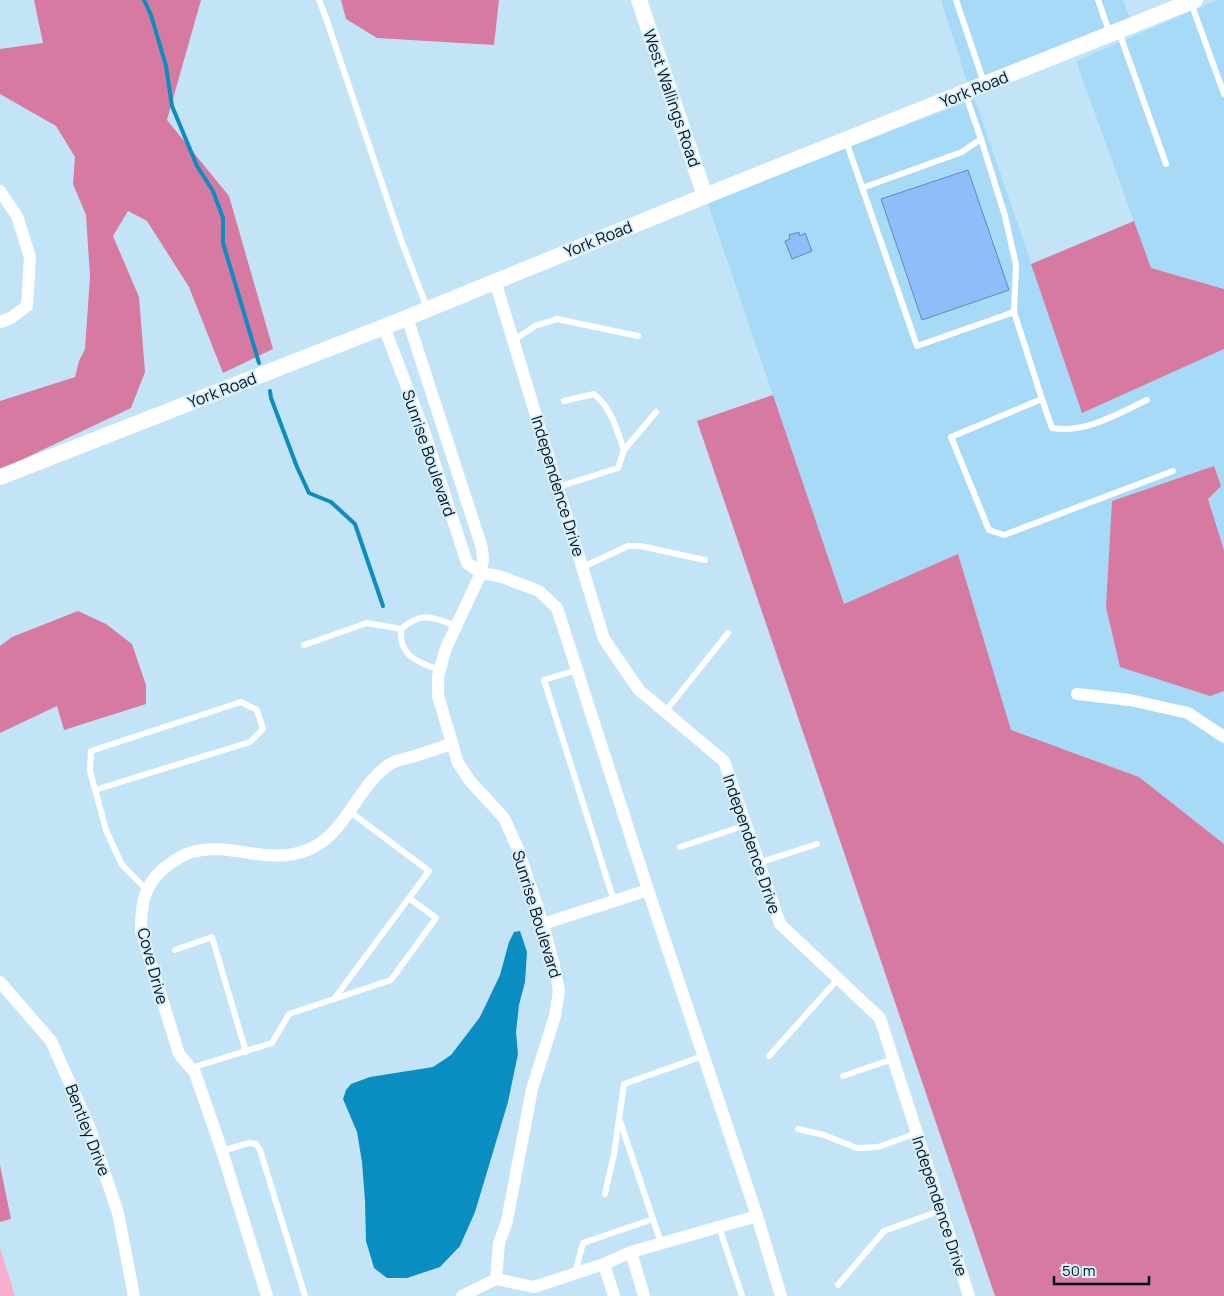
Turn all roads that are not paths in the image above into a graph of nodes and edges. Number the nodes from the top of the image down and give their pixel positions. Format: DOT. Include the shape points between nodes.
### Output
graph roads {
  1 [pos="319,0"];
  2 [pos="639,0"];
  3 [pos="956,0"];
  4 [pos="1098,0"];
  5 [pos="1193,1"];
  6 [pos="1114,32"];
  7 [pos="984,84"];
  8 [pos="965,92"];
  9 [pos="1224,94"];
  10 [pos="982,139"];
  11 [pos="846,140"];
  12 [pos="1166,164"];
  13 [pos="862,188"];
  14 [pos="0,190"];
  15 [pos="705,196"];
  16 [pos="496,281"];
  17 [pos="427,309"];
  18 [pos="1014,312"];
  19 [pos="408,317"];
  20 [pos="0,322"];
  21 [pos="384,327"];
  22 [pos="638,336"];
  23 [pos="514,340"];
  24 [pos="1042,399"];
  25 [pos="1147,400"];
  26 [pos="564,401"];
  27 [pos="656,412"];
  28 [pos="624,450"];
  29 [pos="1173,472"];
  30 [pos="0,477"];
  31 [pos="558,487"];
  32 [pos="705,560"];
  33 [pos="583,567"];
  34 [pos="481,573"];
  35 [pos="456,626"];
  36 [pos="401,629"];
  37 [pos="728,633"];
  38 [pos="304,644"];
  39 [pos="440,670"];
  40 [pos="577,670"];
  41 [pos="1077,694"];
  42 [pos="665,712"];
  43 [pos="1221,732"];
  44 [pos="451,744"];
  45 [pos="95,790"];
  46 [pos="349,811"];
  47 [pos="746,825"];
  48 [pos="817,844"];
  49 [pos="680,847"];
  50 [pos="759,863"];
  51 [pos="146,890"];
  52 [pos="648,890"];
  53 [pos="410,898"];
  54 [pos="614,901"];
  55 [pos="543,924"];
  56 [pos="175,950"];
  57 [pos="838,979"];
  58 [pos="0,982"];
  59 [pos="334,1000"];
  60 [pos="246,1052"];
  61 [pos="703,1056"];
  62 [pos="769,1056"];
  63 [pos="893,1059"];
  64 [pos="191,1068"];
  65 [pos="843,1076"];
  66 [pos="619,1118"];
  67 [pos="798,1129"];
  68 [pos="917,1134"];
  69 [pos="222,1151"];
  70 [pos="605,1194"];
  71 [pos="942,1210"];
  72 [pos="757,1216"];
  73 [pos="653,1219"];
  74 [pos="719,1227"];
  75 [pos="661,1243"];
  76 [pos="631,1252"];
  77 [pos="604,1264"];
  78 [pos="575,1273"];
  79 [pos="496,1279"];
  80 [pos="838,1285"];
  81 [pos="134,1296"];
  82 [pos="267,1296"];
  83 [pos="305,1296"];
  84 [pos="462,1296"];
  85 [pos="614,1296"];
  86 [pos="644,1296"];
  87 [pos="742,1296"];
  88 [pos="781,1296"];
  89 [pos="969,1296"];
  1 -- 17 [label="lane"];
  2 -- 15 [label="street, West Wallings Road"];
  3 -- 7 [label="lane"];
  4 -- 6 [label="lane"];
  5 -- 6 [label="street, York Road"];
  5 -- 9 [label="lane"];
  6 -- 7 [label="street, York Road"];
  6 -- 12 [label="lane"];
  7 -- 8 [label="street, York Road"];
  8 -- 10 [label="lane"];
  8 -- 11 [label="street, York Road"];
  10 -- 13 [label="lane" via="962,152"];
  10 -- 18 [label="lane" via="1006,216 1016,264"];
  11 -- 13 [label="lane"];
  11 -- 15 [label="street, York Road"];
  13 -- 18 [label="lane" via="917,346"];
  14 -- 20 [label="street" via="17,216 30,257 27,306"];
  15 -- 16 [label="street, York Road"];
  16 -- 17 [label="street, York Road"];
  16 -- 23 [label="street, Independence Drive"];
  17 -- 19 [label="street, York Road"];
  18 -- 24 [label="lane"];
  19 -- 21 [label="street, York Road"];
  19 -- 34 [label="street, Sunrise Boulevard" via="482,548"];
  21 -- 30 [label="street, York Road"];
  21 -- 34 [label="street, Sunrise Boulevard" via="467,563"];
  22 -- 23 [label="lane" via="558,319 536,326"];
  23 -- 31 [label="street, Independence Drive"];
  24 -- 25 [label="lane" via="1052,428 1065,430 1088,426"];
  24 -- 29 [label="lane" via="951,437 990,530 1004,534"];
  26 -- 28 [label="lane" via="594,394 604,402"];
  27 -- 28 [label="lane"];
  28 -- 31 [label="lane" via="618,468"];
  31 -- 33 [label="street, Independence Drive"];
  32 -- 33 [label="lane" via="628,546"];
  33 -- 42 [label="street, Independence Drive" via="604,639 639,690"];
  34 -- 35 [label="street, Sunrise Boulevard"];
  34 -- 40 [label="street" via="539,591 557,608"];
  35 -- 36 [label="lane" via="430,616 412,620"];
  35 -- 39 [label="street, Sunrise Boulevard"];
  36 -- 38 [label="lane" via="367,623"];
  36 -- 39 [label="lane" via="400,638 405,651 413,660"];
  37 -- 42 [label="lane"];
  39 -- 44 [label="street, Sunrise Boulevard" via="438,696"];
  40 -- 52 [label="street"];
  40 -- 54 [label="lane" via="544,680"];
  41 -- 43 [label="street" via="1130,700 1188,713"];
  42 -- 47 [label="street, Independence Drive" via="724,761"];
  44 -- 46 [label="street, Cove Drive" via="390,764 364,790"];
  44 -- 55 [label="street, Sunrise Boulevard" via="470,781 504,818"];
  45 -- 45 [label="lane" via="90,771 91,751 241,702 257,710 263,730 250,742"];
  45 -- 51 [label="lane" via="106,830 122,865"];
  46 -- 51 [label="street, Cove Drive" via="314,847 293,855 270,856 210,850 190,852 162,870"];
  46 -- 53 [label="lane" via="429,871"];
  47 -- 49 [label="lane"];
  47 -- 50 [label="street, Independence Drive"];
  48 -- 50 [label="lane"];
  50 -- 57 [label="street, Independence Drive" via="780,924"];
  51 -- 64 [label="street, Cove Drive" via="141,910 141,931 179,1054"];
  52 -- 54 [label="street"];
  52 -- 61 [label="street"];
  53 -- 59 [label="lane"];
  53 -- 59 [label="lane" via="436,918 391,980"];
  54 -- 55 [label="street"];
  55 -- 79 [label="street, Sunrise Boulevard" via="559,991 555,1016 532,1089 507,1221 499,1243"];
  56 -- 60 [label="lane" via="212,937"];
  57 -- 62 [label="lane"];
  57 -- 63 [label="street, Independence Drive" via="880,1018"];
  58 -- 81 [label="street, Bentley Drive" via="51,1041 90,1126 118,1213"];
  59 -- 60 [label="lane" via="289,1014 272,1044"];
  60 -- 64 [label="lane"];
  61 -- 66 [label="lane" via="624,1084"];
  61 -- 72 [label="street"];
  63 -- 65 [label="lane"];
  63 -- 68 [label="street, Independence Drive"];
  64 -- 69 [label="street, Cove Drive"];
  66 -- 70 [label="lane"];
  66 -- 73 [label="lane"];
  67 -- 68 [label="lane" via="858,1148 878,1147"];
  68 -- 71 [label="street, Independence Drive"];
  69 -- 82 [label="street, Cove Drive"];
  69 -- 83 [label="lane" via="249,1143 256,1144 260,1150"];
  71 -- 80 [label="lane" via="884,1231"];
  71 -- 89 [label="street, Independence Drive"];
  72 -- 74 [label="street"];
  72 -- 88 [label="street"];
  73 -- 75 [label="lane"];
  73 -- 78 [label="lane" via="582,1243"];
  74 -- 75 [label="street"];
  74 -- 87 [label="lane"];
  75 -- 76 [label="street"];
  76 -- 77 [label="street"];
  76 -- 86 [label="street"];
  77 -- 78 [label="street"];
  77 -- 85 [label="street"];
  78 -- 79 [label="street" via="534,1287"];
  79 -- 84 [label="street"];
}
